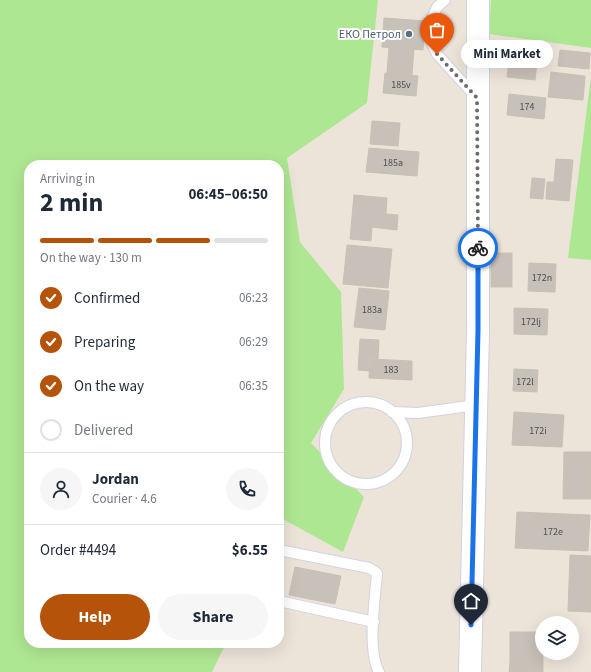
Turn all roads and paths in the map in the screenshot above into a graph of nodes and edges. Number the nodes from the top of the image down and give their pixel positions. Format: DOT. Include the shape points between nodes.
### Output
graph roads {
  1 [pos="445,0"];
  2 [pos="478,0"];
  3 [pos="477,98"];
  4 [pos="476,405"];
  5 [pos="392,412"];
  6 [pos="284,551"];
  7 [pos="284,601"];
  8 [pos="374,622"];
  9 [pos="379,672"];
  10 [pos="470,672"];
  1 -- 3 [label="lane" via="437,7 433,16 432,44 437,54"];
  2 -- 3 [label="main road"];
  3 -- 4 [label="main road"];
  4 -- 5 [label="lane" via="418,413"];
  4 -- 10 [label="main road"];
  5 -- 5 [label="lane" via="381,405 368,402 344,409 334,418 325,442 334,469 344,478 358,484 371,484 385,480 396,472 404,460 408,446 401,421"];
  6 -- 8 [label="lane" via="369,568 377,573"];
  7 -- 8 [label="lane"];
  8 -- 9 [label="lane" via="372,642 375,665"];
}
